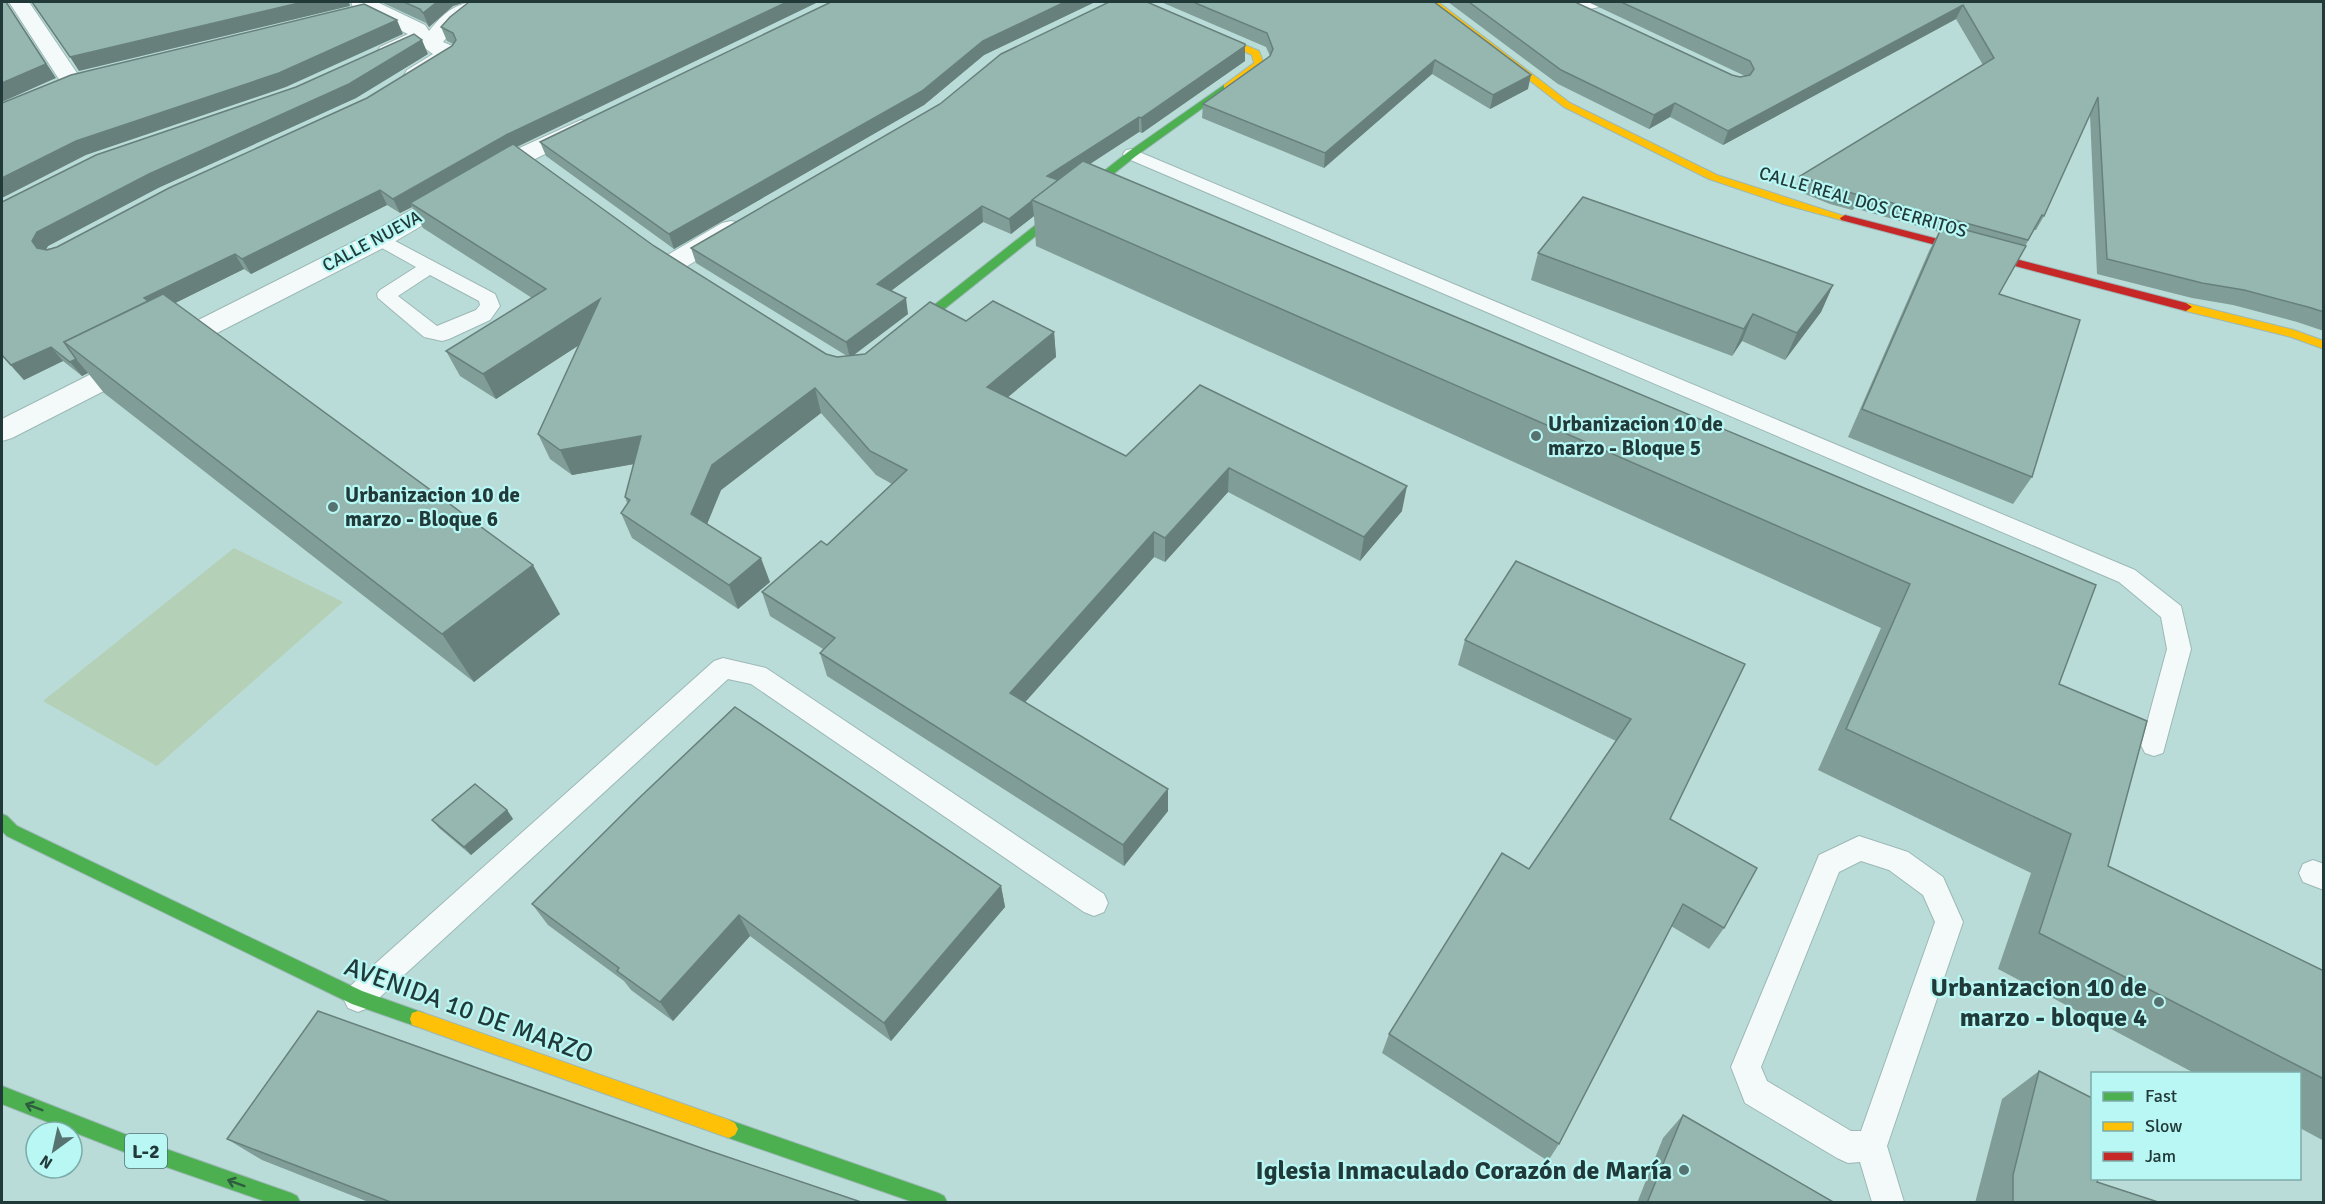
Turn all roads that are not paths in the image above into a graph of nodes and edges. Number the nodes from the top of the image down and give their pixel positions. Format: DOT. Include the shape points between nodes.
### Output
graph roads {
  1 [pos="19,2"];
  2 [pos="476,2"];
  3 [pos="1140,2"];
  4 [pos="1433,2"];
  5 [pos="1576,3"];
  6 [pos="368,5"];
  7 [pos="340,17"];
  8 [pos="1608,21"];
  9 [pos="366,62"];
  10 [pos="96,77"];
  11 [pos="393,88"];
  12 [pos="598,119"];
  13 [pos="1132,154"];
  14 [pos="753,216"];
  15 [pos="380,239"];
  16 [pos="673,263"];
  17 [pos="430,266"];
  18 [pos="898,340"];
  19 [pos="2324,345"];
  20 [pos="2,431"];
  21 [pos="2154,745"];
  22 [pos="2,821"];
  23 [pos="1094,903"];
  24 [pos="358,998"];
  25 [pos="2,1095"];
  26 [pos="1871,1146"];
  27 [pos="291,1203"];
  28 [pos="938,1203"];
  29 [pos="1888,1203"];
  1 -- 10 [label="street" via="63,87"];
  2 -- 11 [label="street" via="446,24 430,44 449,53"];
  3 -- 13 [label="street" via="1256,53 1259,64"];
  4 -- 19 [label="street, CALLE REAL DOS CERRITOS" via="1567,105 1713,177 1786,202"];
  5 -- 8 [label="street"];
  6 -- 7 [label="street"];
  6 -- 9 [label="street" via="418,34 417,38"];
  12 -- 15 [label="street, CALLE NUEVA"];
  13 -- 18 [label="street"];
  13 -- 21 [label="lane" via="2127,576 2172,613 2179,649"];
  14 -- 16 [label="street"];
  15 -- 17 [label="lane"];
  15 -- 20 [label="street, CALLE NUEVA"];
  17 -- 17 [label="lane" via="488,298 490,306 483,315 442,334 431,332 388,298 387,294"];
  22 -- 24 [label="street, AVENIDA 10 DE MARZO" via="12,831"];
  23 -- 24 [label="lane" via="757,675 723,668"];
  24 -- 28 [label="street, AVENIDA 10 DE MARZO"];
  27 -- 25 [label="street, L-2, one-way"];
  26 -- 26 [label="lane" via="1949,922 1933,886 1898,861 1858,848 1829,864 1746,1067 1756,1092 1848,1147"];
  26 -- 29 [label="lane"];
}
